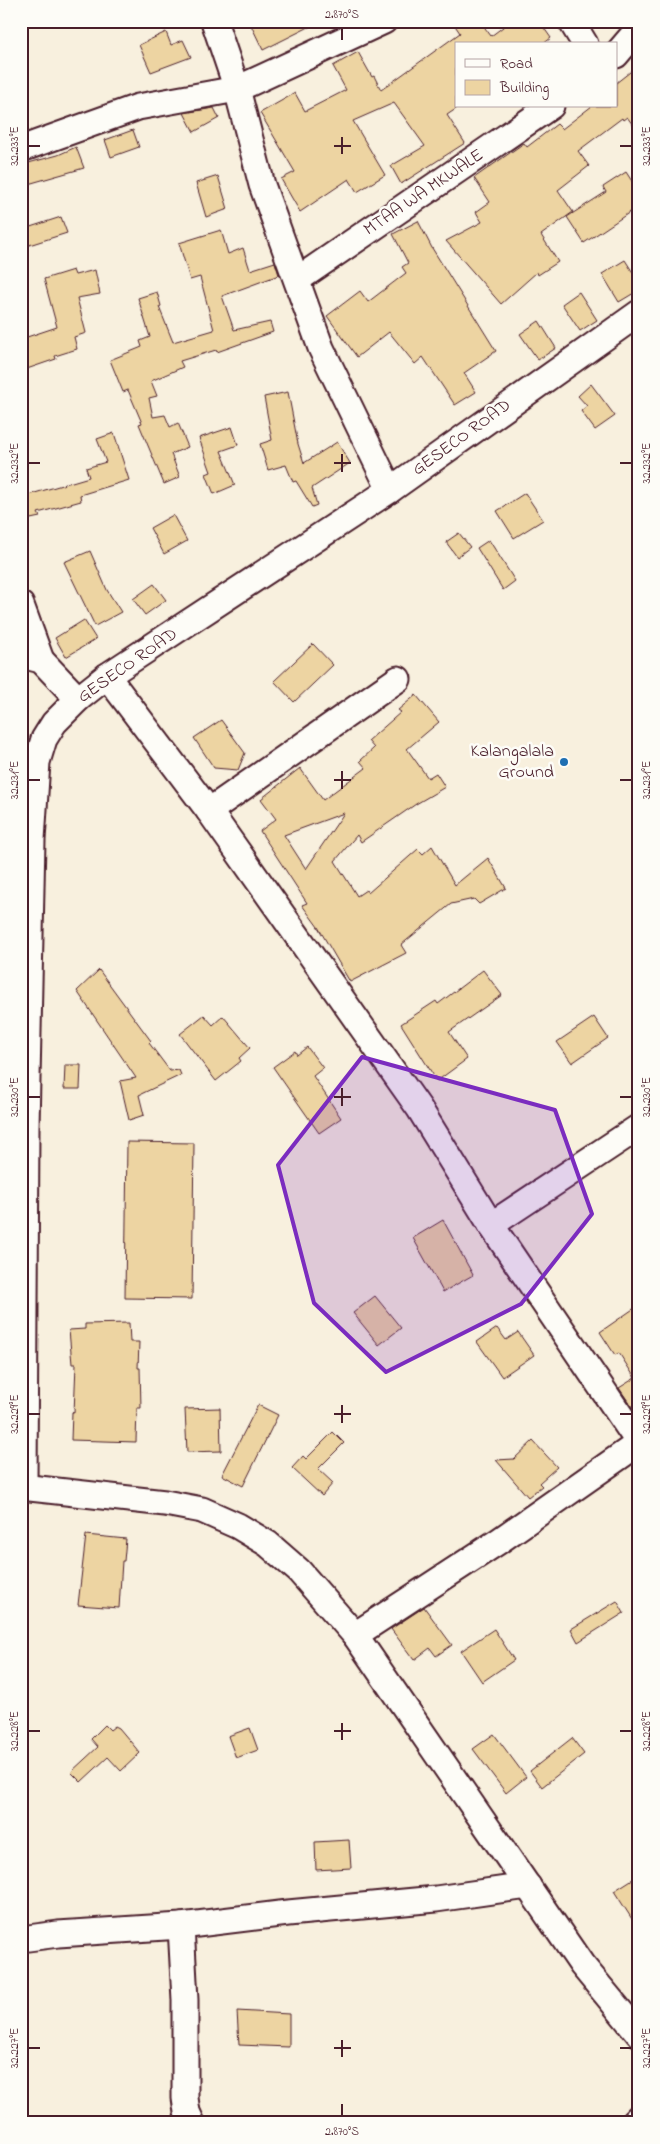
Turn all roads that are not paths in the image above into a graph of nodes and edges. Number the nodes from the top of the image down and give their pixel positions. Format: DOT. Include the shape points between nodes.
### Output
graph roads {
  1 [pos="214,21"];
  2 [pos="384,21"];
  3 [pos="571,21"];
  4 [pos="639,28"];
  5 [pos="584,42"];
  6 [pos="618,52"];
  7 [pos="237,89"];
  8 [pos="548,108"];
  9 [pos="21,149"];
  10 [pos="297,280"];
  11 [pos="639,313"];
  12 [pos="390,490"];
  13 [pos="21,604"];
  14 [pos="31,658"];
  15 [pos="107,676"];
  16 [pos="398,679"];
  17 [pos="78,699"];
  18 [pos="209,811"];
  19 [pos="639,1127"];
  20 [pos="491,1225"];
  21 [pos="639,1443"];
  22 [pos="23,1486"];
  23 [pos="355,1635"];
  24 [pos="528,1886"];
  25 [pos="181,1926"];
  26 [pos="21,1939"];
  27 [pos="639,2034"];
  28 [pos="639,2118"];
  29 [pos="192,2123"];
  30 [pos="633,2123"];
  1 -- 7 [label="street"];
  2 -- 7 [label="street"];
  3 -- 5 [label="street"];
  4 -- 6 [label="street"];
  7 -- 9 [label="street" via="138,107"];
  7 -- 10 [label="street" via="262,185"];
  8 -- 10 [label="street, MTAA WA MKWALE"];
  10 -- 12 [label="street" via="321,348"];
  11 -- 12 [label="street, GESECO ROAD"];
  12 -- 15 [label="street, GESECO ROAD"];
  13 -- 14 [label="street"];
  14 -- 17 [label="street"];
  15 -- 17 [label="street, GESECO ROAD"];
  15 -- 18 [label="street"];
  16 -- 18 [label="street"];
  17 -- 22 [label="street, GESECO ROAD" via="44,739 35,794 26,1117"];
  18 -- 20 [label="street" via="419,1108"];
  19 -- 20 [label="street"];
  20 -- 21 [label="street"];
  21 -- 23 [label="street" via="499,1541"];
  22 -- 23 [label="street" via="165,1503 202,1510 238,1526 268,1544 299,1571"];
  23 -- 24 [label="street"];
  24 -- 25 [label="street"];
  24 -- 27 [label="street" via="582,1965"];
  25 -- 26 [label="street"];
  25 -- 29 [label="street" via="185,2098"];
  28 -- 30 [label="street"];
}
